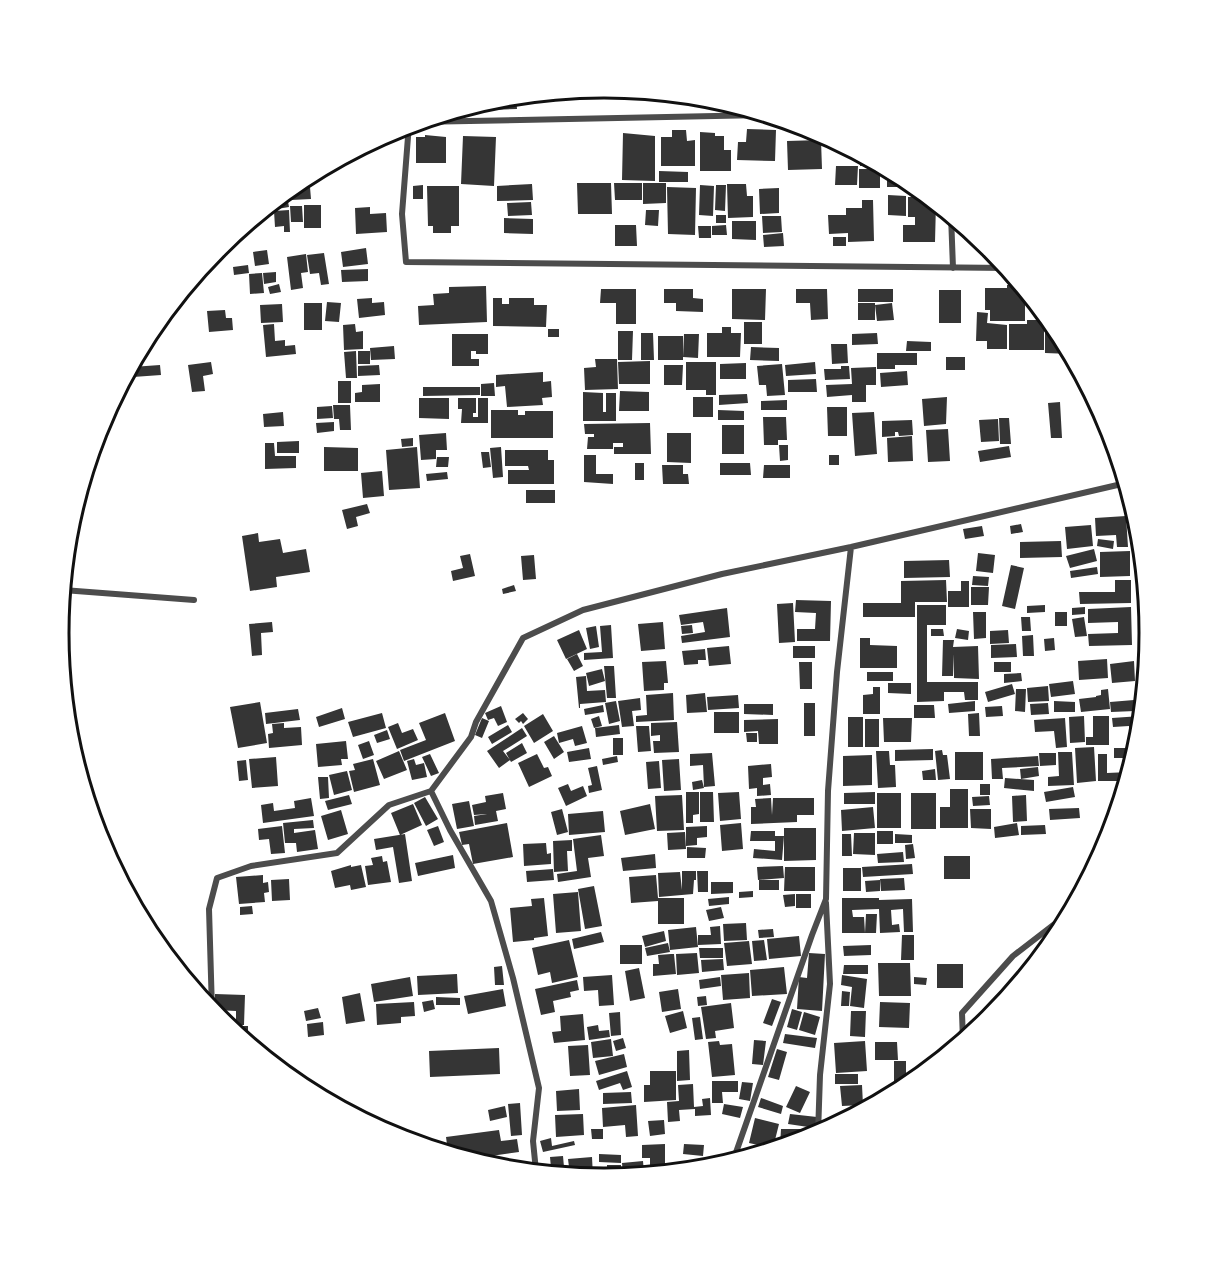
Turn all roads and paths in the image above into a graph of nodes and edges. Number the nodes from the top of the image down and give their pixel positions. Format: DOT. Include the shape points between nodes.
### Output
graph roads {
  1 [pos="740,116"];
  2 [pos="448,121"];
  3 [pos="408,135"];
  4 [pos="951,225"];
  5 [pos="953,268"];
  6 [pos="995,268"];
  7 [pos="1118,485"];
  8 [pos="851,547"];
  9 [pos="71,591"];
  10 [pos="194,600"];
  11 [pos="431,791"];
  12 [pos="826,899"];
  13 [pos="1051,927"];
  14 [pos="212,995"];
  15 [pos="963,1030"];
  16 [pos="818,1123"];
  17 [pos="737,1150"];
  18 [pos="535,1163"];
  1 -- 2 [label="street"];
  3 -- 5 [label="street" via="402,214 406,262"];
  4 -- 5 [label="street"];
  5 -- 6 [label="street"];
  7 -- 8 [label="street"];
  8 -- 11 [label="street" via="722,574 583,610 523,638 471,737"];
  8 -- 12 [label="street" via="828,792"];
  9 -- 10 [label="street"];
  11 -- 14 [label="street" via="389,805 337,853 251,866 217,878 209,909"];
  11 -- 18 [label="street" via="491,901 513,978 539,1088 533,1141"];
  12 -- 16 [label="street" via="830,984"];
  12 -- 17 [label="street"];
  13 -- 15 [label="street" via="1013,956 962,1013"];
}
